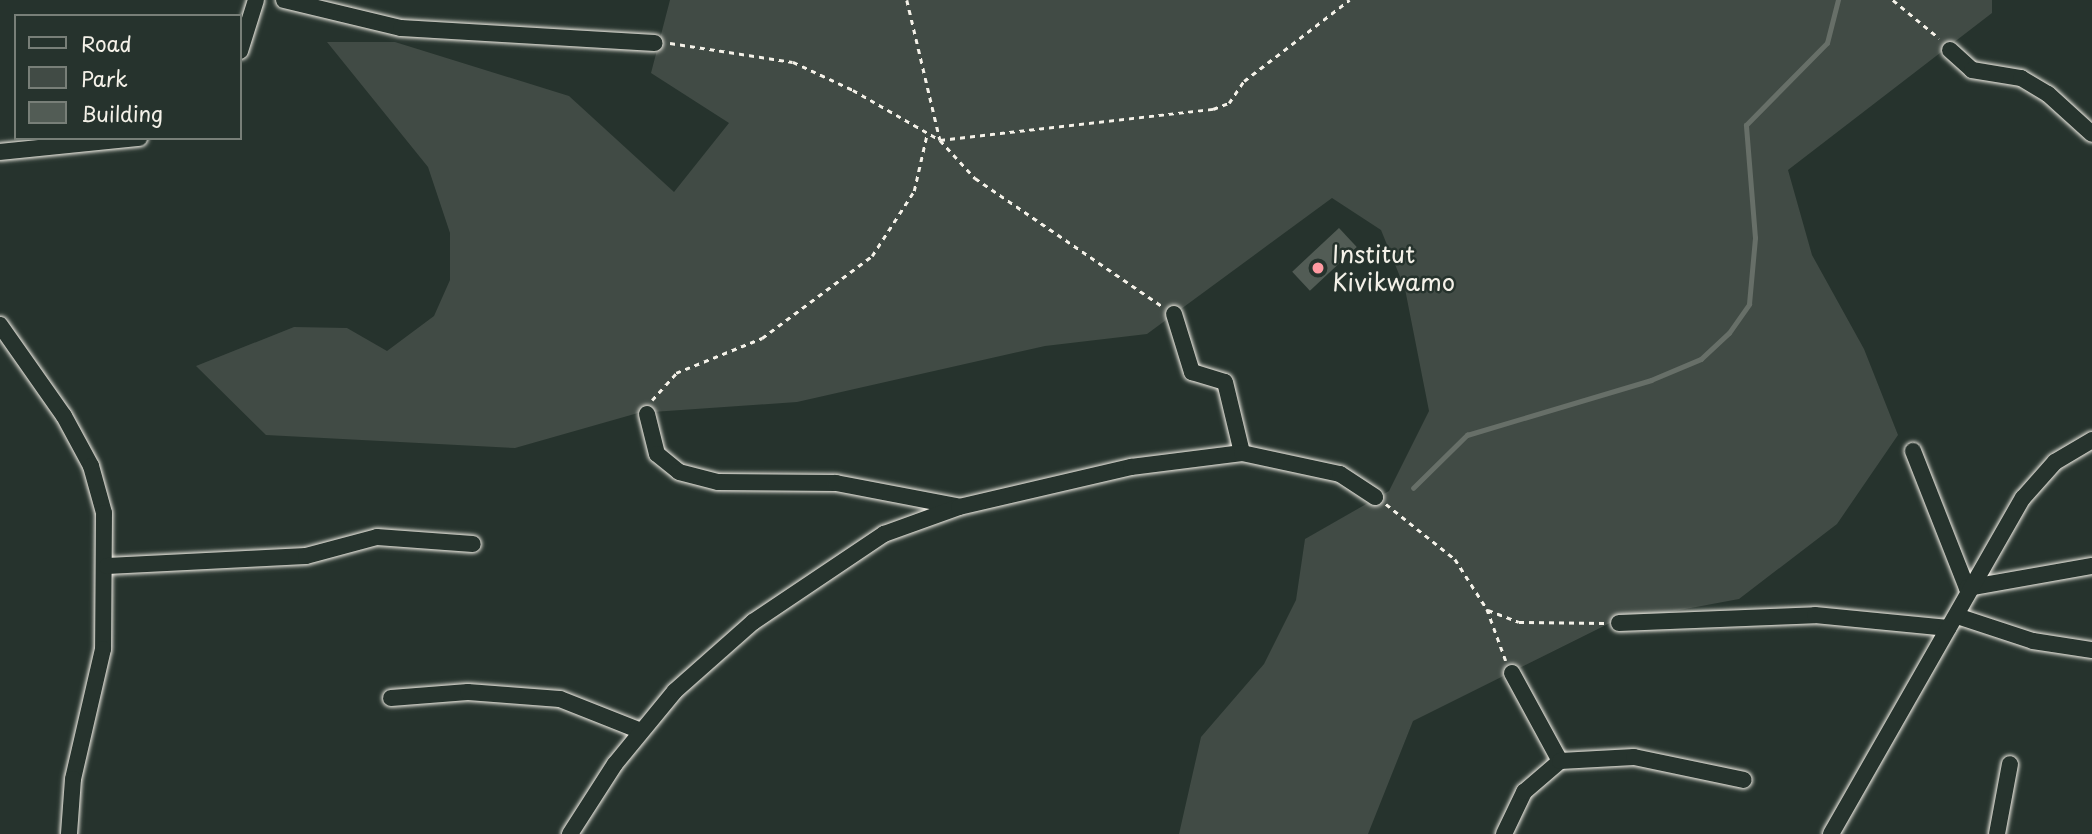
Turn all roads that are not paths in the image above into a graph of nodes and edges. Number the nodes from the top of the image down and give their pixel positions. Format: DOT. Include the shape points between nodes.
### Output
graph roads {
  1 [pos="256,0"];
  2 [pos="284,0"];
  3 [pos="357,7"];
  4 [pos="654,43"];
  5 [pos="242,45"];
  6 [pos="1950,50"];
  7 [pos="2092,134"];
  8 [pos="119,140"];
  9 [pos="0,152"];
  10 [pos="1174,314"];
  11 [pos="0,325"];
  12 [pos="647,414"];
  13 [pos="2092,440"];
  14 [pos="1913,451"];
  15 [pos="1242,453"];
  16 [pos="1375,497"];
  17 [pos="959,507"];
  18 [pos="473,544"];
  19 [pos="107,566"];
  20 [pos="2092,566"];
  21 [pos="1967,588"];
  22 [pos="1953,622"];
  23 [pos="1619,623"];
  24 [pos="2092,650"];
  25 [pos="1512,673"];
  26 [pos="391,698"];
  27 [pos="641,731"];
  28 [pos="1560,761"];
  29 [pos="2010,764"];
  30 [pos="1744,780"];
  31 [pos="1836,833"];
  32 [pos="69,834"];
  33 [pos="570,834"];
  34 [pos="1504,834"];
  35 [pos="1997,834"];
  1 -- 5 [label="street"];
  2 -- 3 [label="street"];
  3 -- 4 [label="street" via="401,28"];
  6 -- 7 [label="street" via="1972,70 2021,78 2048,94"];
  8 -- 9 [label="street"];
  10 -- 15 [label="street" via="1192,372 1225,382"];
  11 -- 19 [label="street" via="91,466 104,513"];
  12 -- 17 [label="street" via="657,454 679,472 718,482 836,483"];
  13 -- 21 [label="street" via="2055,462 2023,498"];
  14 -- 21 [label="street"];
  15 -- 16 [label="street" via="1340,474"];
  15 -- 17 [label="street" via="1130,467"];
  17 -- 27 [label="street" via="884,534 814,579 753,622"];
  18 -- 19 [label="street" via="377,537 306,556"];
  19 -- 32 [label="street" via="103,649 73,779"];
  20 -- 21 [label="street"];
  21 -- 22 [label="street"];
  22 -- 23 [label="street" via="1815,615"];
  22 -- 24 [label="street"];
  22 -- 31 [label="street"];
  25 -- 28 [label="street"];
  26 -- 27 [label="street" via="468,692 560,699"];
  27 -- 33 [label="street"];
  28 -- 30 [label="street" via="1634,757"];
  28 -- 34 [label="street" via="1524,792"];
  29 -- 35 [label="street"];
}
